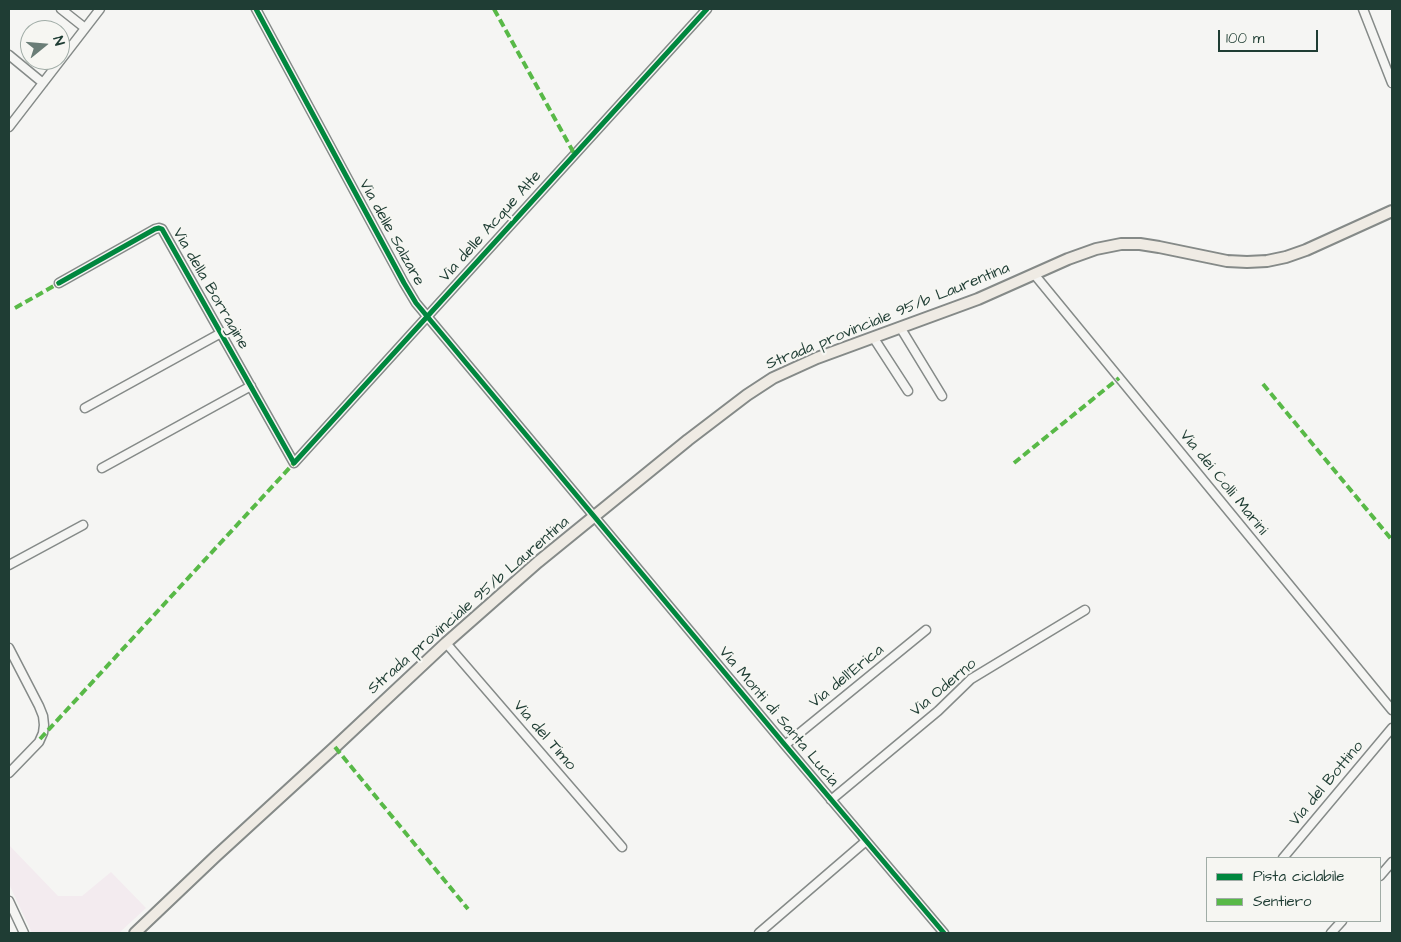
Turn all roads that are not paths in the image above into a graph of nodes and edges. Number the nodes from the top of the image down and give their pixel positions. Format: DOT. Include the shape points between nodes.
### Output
graph roads {
  1 [pos="61,9"];
  2 [pos="100,9"];
  3 [pos="256,9"];
  4 [pos="707,9"];
  5 [pos="1364,9"];
  6 [pos="85,28"];
  7 [pos="9,56"];
  8 [pos="43,83"];
  9 [pos="1392,83"];
  10 [pos="9,127"];
  11 [pos="1392,211"];
  12 [pos="1034,274"];
  13 [pos="59,283"];
  14 [pos="428,316"];
  15 [pos="900,327"];
  16 [pos="221,333"];
  17 [pos="873,337"];
  18 [pos="251,386"];
  19 [pos="908,391"];
  20 [pos="942,396"];
  21 [pos="85,408"];
  22 [pos="294,463"];
  23 [pos="102,468"];
  24 [pos="594,516"];
  25 [pos="84,525"];
  26 [pos="9,565"];
  27 [pos="1085,610"];
  28 [pos="926,630"];
  29 [pos="446,643"];
  30 [pos="9,648"];
  31 [pos="1392,710"];
  32 [pos="1392,728"];
  33 [pos="785,745"];
  34 [pos="9,773"];
  35 [pos="831,800"];
  36 [pos="866,841"];
  37 [pos="622,847"];
  38 [pos="1284,857"];
  39 [pos="1392,862"];
  40 [pos="1381,875"];
  41 [pos="9,901"];
  42 [pos="1341,922"];
  43 [pos="24,933"];
  44 [pos="135,933"];
  45 [pos="759,933"];
  46 [pos="944,933"];
  47 [pos="1331,933"];
  1 -- 6 [label="street"];
  2 -- 6 [label="street"];
  3 -- 14 [label="street, Via delle Salzare" via="404,283"];
  4 -- 14 [label="street, Via delle Acque Alte"];
  5 -- 9 [label="street"];
  6 -- 8 [label="street"];
  7 -- 8 [label="street"];
  8 -- 10 [label="street"];
  11 -- 12 [label="main road, Strada provinciale 95/b Laurentina" via="1306,250 1276,259 1227,261 1149,245 1126,244 1090,250"];
  12 -- 15 [label="main road, Strada provinciale 95/b Laurentina" via="978,299"];
  12 -- 31 [label="street, Via dei Colli Marini"];
  13 -- 16 [label="street, Via della Borragine" via="161,228"];
  14 -- 22 [label="street, Via delle Acque Alte"];
  14 -- 24 [label="street, Via delle Salzare"];
  15 -- 17 [label="main road, Strada provinciale 95/b Laurentina"];
  15 -- 20 [label="street"];
  16 -- 18 [label="street, Via della Borragine"];
  16 -- 21 [label="street"];
  17 -- 19 [label="street"];
  17 -- 24 [label="main road, Strada provinciale 95/b Laurentina" via="802,364 763,384"];
  18 -- 22 [label="street, Via della Borragine"];
  18 -- 23 [label="street"];
  24 -- 29 [label="main road, Strada provinciale 95/b Laurentina"];
  24 -- 33 [label="street, Via Monti di Santa Lucia"];
  25 -- 26 [label="street"];
  27 -- 35 [label="street, Via Oderno" via="971,679 936,714"];
  28 -- 33 [label="street, Via dell'Erica"];
  29 -- 37 [label="street, Via del Timo"];
  29 -- 44 [label="main road, Strada provinciale 95/b Laurentina"];
  30 -- 34 [label="street" via="39,706 44,724 38,742"];
  32 -- 38 [label="street, Via del Bottino"];
  33 -- 35 [label="street, Via Monti di Santa Lucia"];
  35 -- 36 [label="street, Via Monti di Santa Lucia"];
  36 -- 45 [label="street"];
  36 -- 46 [label="street, Via Monti di Santa Lucia"];
  39 -- 40 [label="street"];
  41 -- 43 [label="street"];
  42 -- 47 [label="street"];
}
